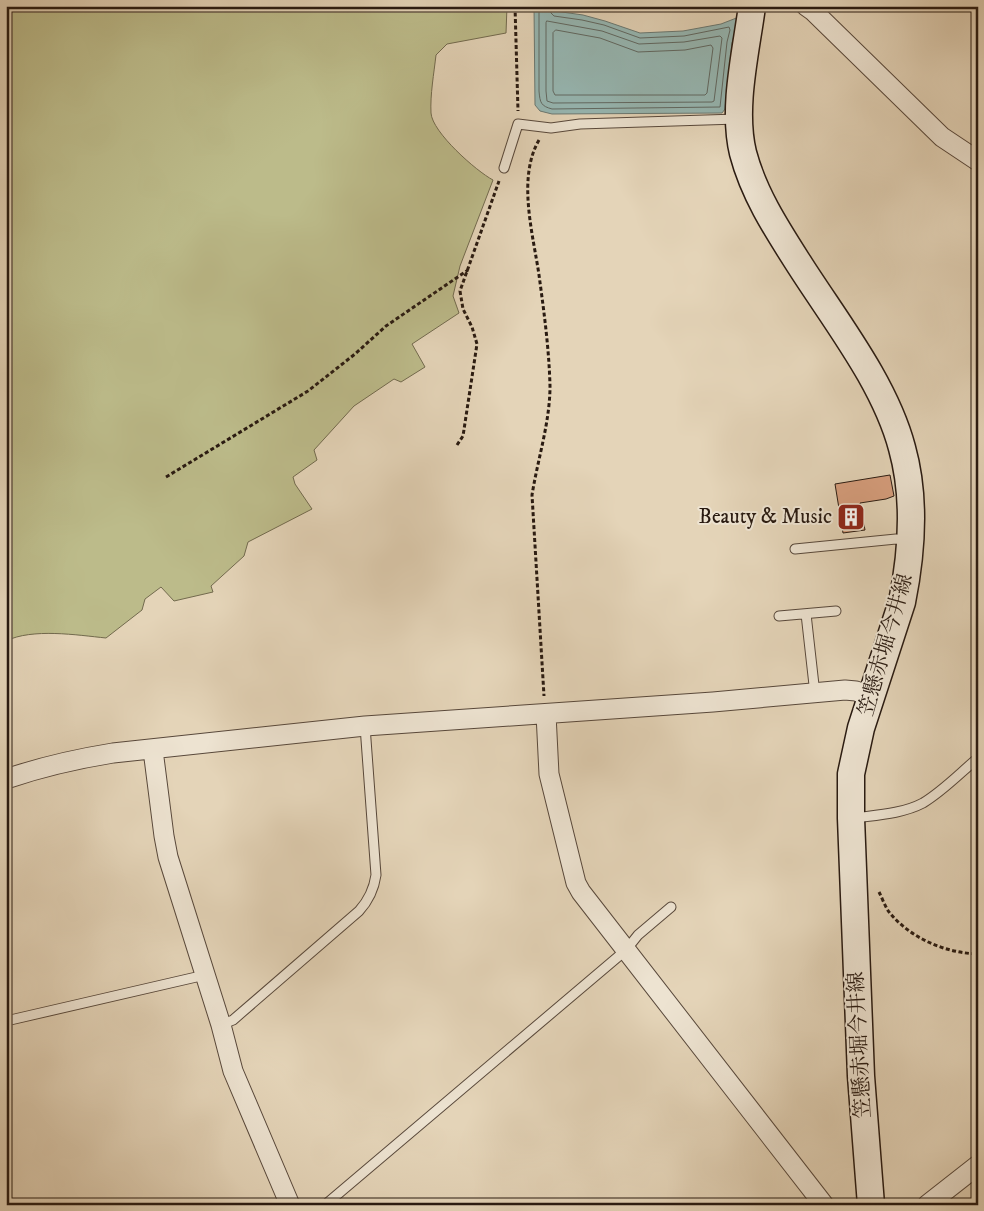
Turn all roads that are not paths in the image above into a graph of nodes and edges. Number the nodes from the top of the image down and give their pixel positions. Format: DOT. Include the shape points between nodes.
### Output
graph roads {
  1 [pos="752,6"];
  2 [pos="806,6"];
  3 [pos="740,119"];
  4 [pos="978,161"];
  5 [pos="504,168"];
  6 [pos="911,541"];
  7 [pos="795,549"];
  8 [pos="836,612"];
  9 [pos="806,614"];
  10 [pos="779,616"];
  11 [pos="815,694"];
  12 [pos="872,696"];
  13 [pos="546,714"];
  14 [pos="365,726"];
  15 [pos="153,750"];
  16 [pos="978,758"];
  17 [pos="6,779"];
  18 [pos="851,818"];
  19 [pos="671,907"];
  20 [pos="626,950"];
  21 [pos="204,975"];
  22 [pos="6,1021"];
  23 [pos="221,1025"];
  24 [pos="978,1165"];
  25 [pos="290,1205"];
  26 [pos="325,1205"];
  27 [pos="824,1205"];
  28 [pos="871,1205"];
  29 [pos="927,1205"];
  1 -- 3 [label="main road, 笠懸赤堀今井線"];
  2 -- 4 [label="street" via="942,137"];
  3 -- 5 [label="lane" via="580,124 551,128 518,124"];
  3 -- 6 [label="main road, 笠懸赤堀今井線" via="743,151 750,177 762,202 857,353 887,408 906,463"];
  6 -- 7 [label="lane" via="896,539"];
  6 -- 12 [label="main road, 笠懸赤堀今井線" via="902,602"];
  8 -- 9 [label="lane"];
  9 -- 10 [label="lane"];
  9 -- 11 [label="lane"];
  11 -- 12 [label="street" via="844,690"];
  11 -- 13 [label="street"];
  12 -- 18 [label="main road, 笠懸赤堀今井線" via="853,766"];
  13 -- 14 [label="street"];
  13 -- 20 [label="street" via="549,774 576,884"];
  14 -- 15 [label="street"];
  14 -- 23 [label="lane" via="376,875 370,895 359,911 233,1020"];
  15 -- 17 [label="street" via="73,760"];
  15 -- 21 [label="street" via="168,858"];
  16 -- 18 [label="lane" via="922,803 900,811"];
  18 -- 28 [label="main road, 笠懸赤堀今井線" via="861,1076"];
  19 -- 20 [label="lane" via="638,935"];
  20 -- 26 [label="lane"];
  20 -- 27 [label="street"];
  21 -- 22 [label="lane"];
  21 -- 23 [label="street"];
  23 -- 25 [label="street" via="233,1072"];
  24 -- 29 [label="street"];
}
